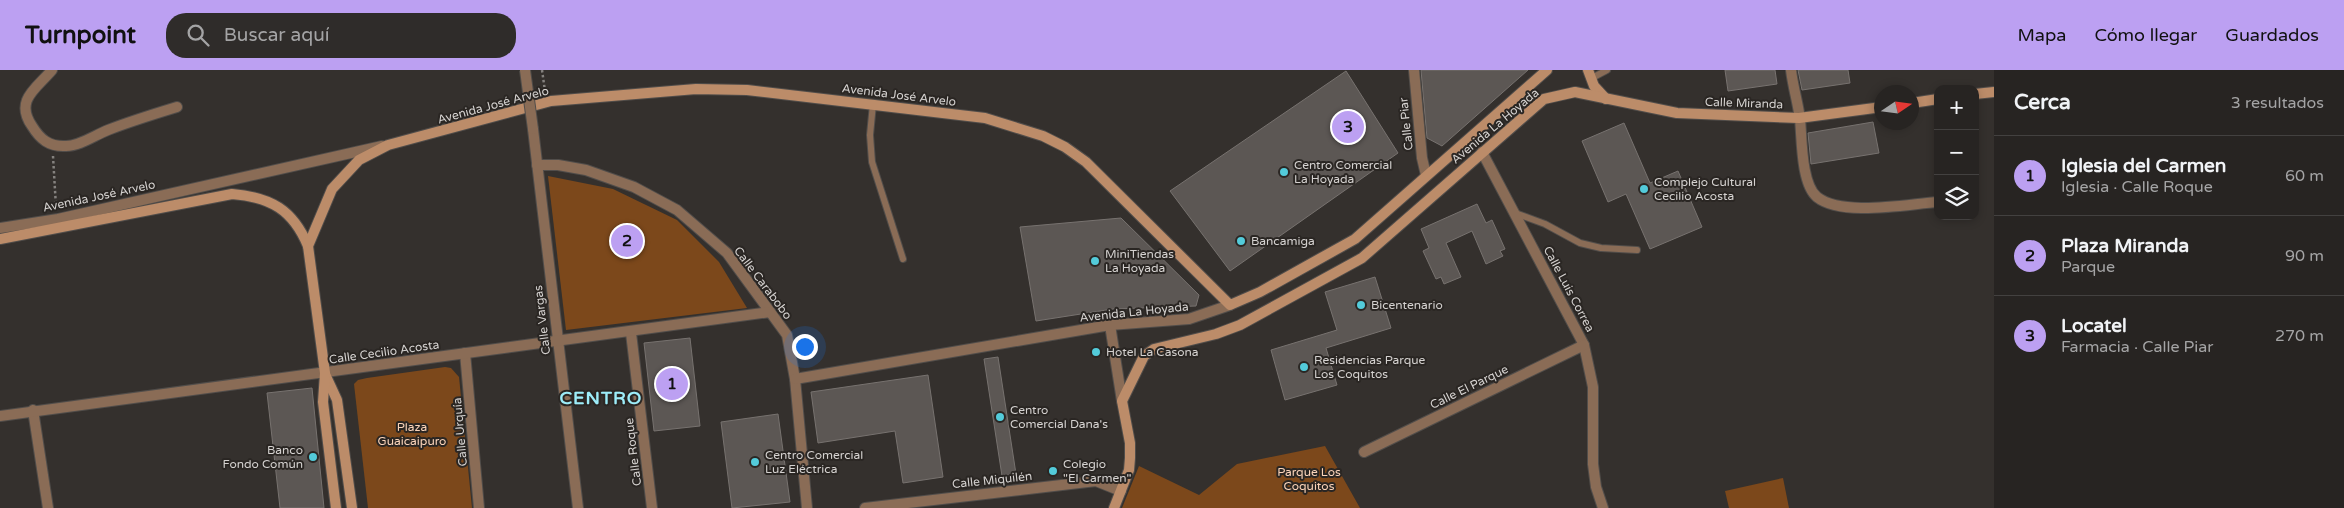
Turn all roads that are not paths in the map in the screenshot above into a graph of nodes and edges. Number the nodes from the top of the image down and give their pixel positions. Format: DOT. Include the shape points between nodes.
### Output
graph roads {
  1 [pos="52,70"];
  2 [pos="525,70"];
  3 [pos="1414,70"];
  4 [pos="1548,70"];
  5 [pos="1607,70"];
  6 [pos="1791,70"];
  7 [pos="1589,74"];
  8 [pos="1994,92"];
  9 [pos="1979,94"];
  10 [pos="1607,100"];
  11 [pos="1934,100"];
  12 [pos="1919,102"];
  13 [pos="873,104"];
  14 [pos="177,107"];
  15 [pos="1874,108"];
  16 [pos="1799,118"];
  17 [pos="388,145"];
  18 [pos="1482,152"];
  19 [pos="537,166"];
  20 [pos="1426,175"];
  21 [pos="1934,202"];
  22 [pos="1514,213"];
  23 [pos="0,228"];
  24 [pos="0,239"];
  25 [pos="308,246"];
  26 [pos="1637,250"];
  27 [pos="903,259"];
  28 [pos="1230,305"];
  29 [pos="770,312"];
  30 [pos="1110,325"];
  31 [pos="631,333"];
  32 [pos="557,342"];
  33 [pos="1584,345"];
  34 [pos="465,353"];
  35 [pos="325,373"];
  36 [pos="794,379"];
  37 [pos="1122,401"];
  38 [pos="33,410"];
  39 [pos="0,416"];
  40 [pos="1364,452"];
  41 [pos="1121,491"];
  42 [pos="48,508"];
  43 [pos="336,508"];
  44 [pos="352,508"];
  45 [pos="479,508"];
  46 [pos="578,508"];
  47 [pos="652,508"];
  48 [pos="807,508"];
  49 [pos="865,508"];
  50 [pos="1114,508"];
  51 [pos="1603,508"];
  1 -- 14 [label="street" via="27,95 24,105 29,122 44,142 66,146 74,144"];
  2 -- 19 [label="street, Calle Vargas, bridge"];
  3 -- 20 [label="street, Calle Piar"];
  4 -- 20 [label="street, Avenida La Hoyada"];
  5 -- 7 [label="lane"];
  6 -- 16 [label="street"];
  7 -- 10 [label="street"];
  8 -- 9 [label="street"];
  10 -- 16 [label="street, Calle Miranda" via="1677,113"];
  10 -- 18 [label="street, Avenida La Hoyada" via="1575,92 1551,96"];
  11 -- 12 [label="street"];
  13 -- 17 [label="street, Avenida José Arvelo" via="747,90 696,89 559,101"];
  13 -- 27 [label="lane" via="872,162"];
  13 -- 28 [label="street, Avenida José Arvelo" via="986,118 1043,136 1065,147 1086,162"];
  15 -- 16 [label="street, Calle Miranda"];
  16 -- 21 [label="street" via="1803,167 1816,196 1833,205 1852,207"];
  17 -- 23 [label="street, Avenida José Arvelo" via="58,219"];
  17 -- 25 [label="street" via="359,160 332,189"];
  18 -- 22 [label="street, Calle Luis Correa"];
  18 -- 37 [label="street, Avenida La Hoyada" via="1362,258 1240,325 1154,349 1136,368"];
  19 -- 29 [label="street, Calle Carabobo" via="558,165 609,177 677,210 727,253"];
  19 -- 32 [label="street, Calle Vargas"];
  20 -- 28 [label="street, Avenida La Hoyada" via="1355,239 1260,292"];
  22 -- 26 [label="lane" via="1545,224 1580,243"];
  22 -- 33 [label="street, Calle Luis Correa"];
  24 -- 25 [label="street, Avenida José Arvelo" via="232,194 257,198 283,210 298,224"];
  25 -- 35 [label="street"];
  28 -- 30 [label="street, Avenida La Hoyada" via="1189,319"];
  29 -- 31 [label="street, Calle Cecilio Acosta"];
  29 -- 36 [label="street, Calle Carabobo" via="786,335"];
  30 -- 36 [label="street, Avenida La Hoyada"];
  30 -- 37 [label="street"];
  31 -- 32 [label="street, Calle Cecilio Acosta"];
  31 -- 47 [label="street, Calle Roque"];
  32 -- 34 [label="street, Calle Cecilio Acosta"];
  32 -- 46 [label="street, Calle Vargas"];
  33 -- 40 [label="street, Calle El Parque"];
  33 -- 51 [label="street, Calle Luis Correa" via="1593,387 1593,464"];
  34 -- 35 [label="street, Calle Cecilio Acosta"];
  34 -- 45 [label="street, Calle Urquía"];
  35 -- 38 [label="street, Calle Cecilio Acosta"];
  35 -- 43 [label="street" via="323,402"];
  35 -- 44 [label="street" via="337,400"];
  36 -- 48 [label="street, Calle Carabobo"];
  37 -- 41 [label="street" via="1130,450 1129,470"];
  38 -- 39 [label="street, Calle Cecilio Acosta"];
  38 -- 42 [label="street"];
  41 -- 49 [label="street, Calle Miquilén" via="1096,481"];
  41 -- 50 [label="street"];
}
